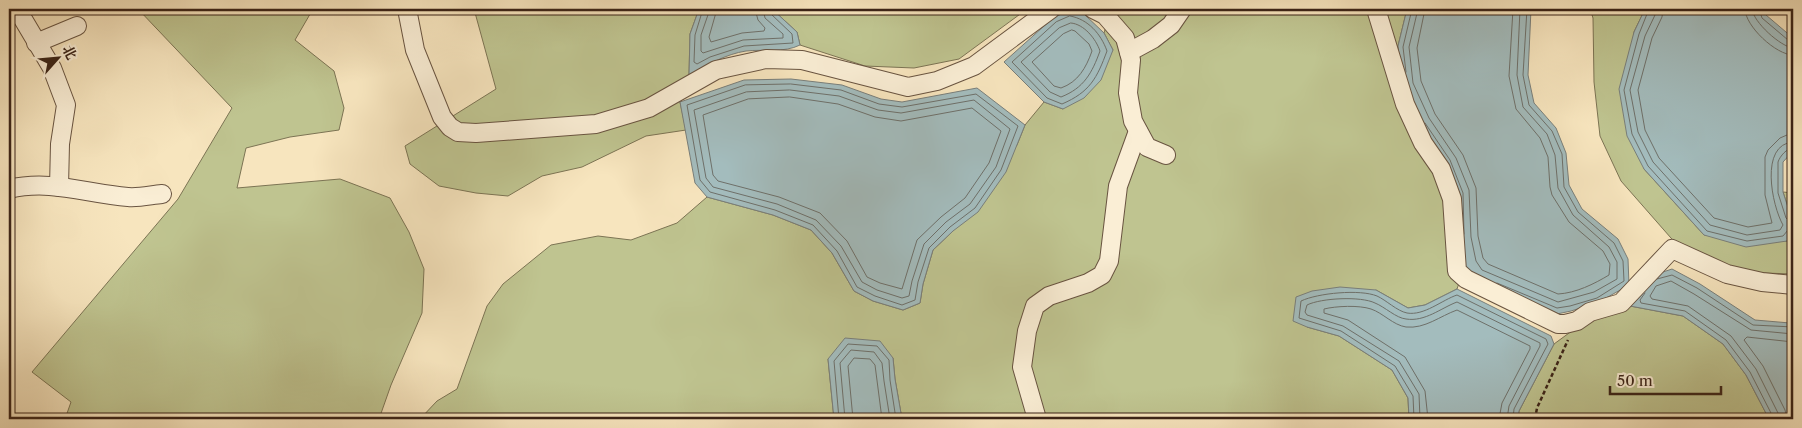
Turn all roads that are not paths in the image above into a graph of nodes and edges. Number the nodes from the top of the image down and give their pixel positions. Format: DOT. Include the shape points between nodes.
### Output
graph roads {
  1 [pos="17,9"];
  2 [pos="407,9"];
  3 [pos="1051,9"];
  4 [pos="1093,9"];
  5 [pos="1182,9"];
  6 [pos="1376,9"];
  7 [pos="77,26"];
  8 [pos="36,43"];
  9 [pos="1129,52"];
  10 [pos="1138,131"];
  11 [pos="1166,155"];
  12 [pos="59,187"];
  13 [pos="9,188"];
  14 [pos="162,194"];
  15 [pos="1793,285"];
  16 [pos="1037,419"];
  1 -- 8 [label="street"];
  2 -- 3 [label="street" via="415,50 442,117 458,132 476,134 596,124 649,108 716,70 766,59 802,60 908,87 937,81 974,66"];
  4 -- 9 [label="street" via="1105,15 1125,38"];
  5 -- 9 [label="street" via="1171,25"];
  6 -- 15 [label="street" via="1405,104 1423,142 1441,169 1452,199 1457,271 1466,279 1558,324 1577,321 1590,312 1621,303 1672,249 1728,274"];
  7 -- 8 [label="street"];
  8 -- 12 [label="street" via="52,68 66,105 60,144"];
  9 -- 10 [label="street" via="1128,93 1132,121"];
  10 -- 11 [label="street" via="1147,147"];
  10 -- 16 [label="street" via="1118,186 1109,261 1102,275 1049,296 1035,306 1026,331 1022,367"];
  12 -- 13 [label="street"];
  12 -- 14 [label="street" via="129,198"];
}
